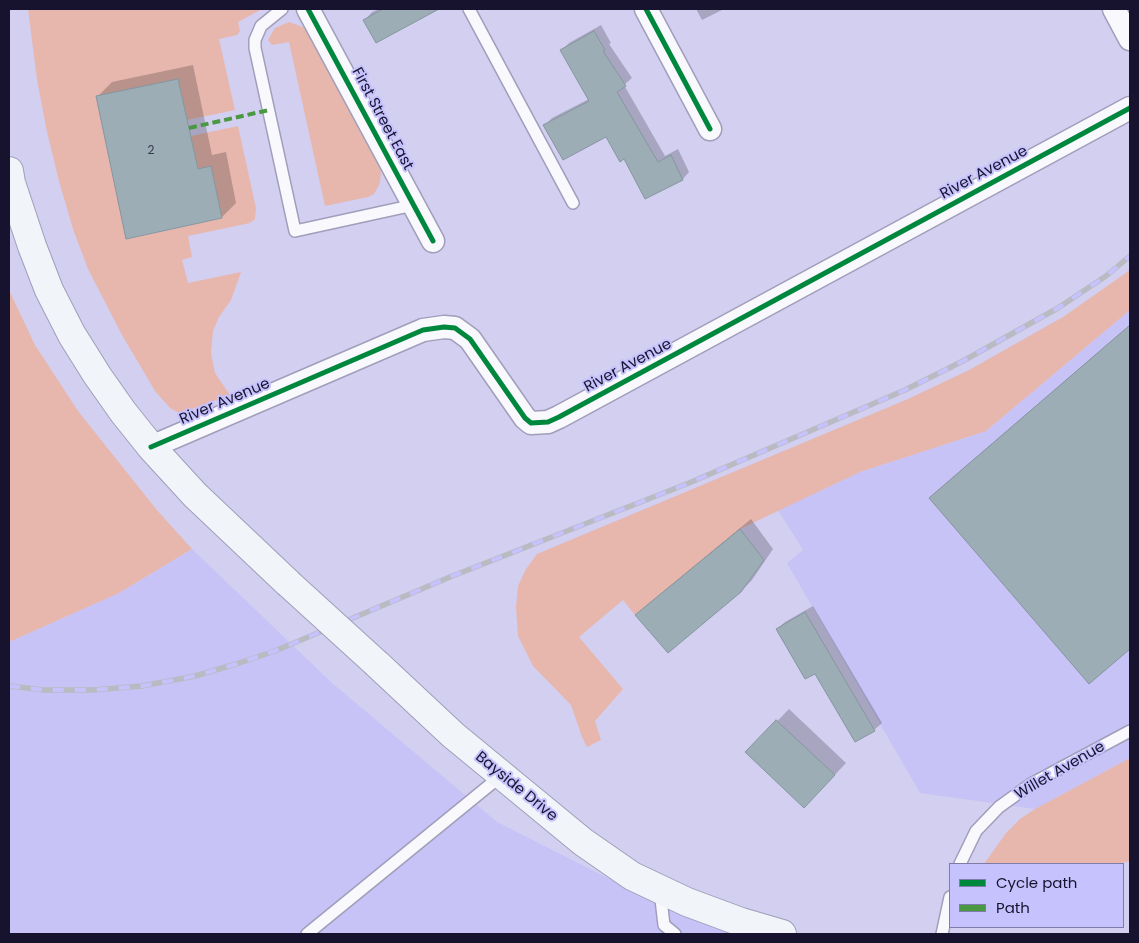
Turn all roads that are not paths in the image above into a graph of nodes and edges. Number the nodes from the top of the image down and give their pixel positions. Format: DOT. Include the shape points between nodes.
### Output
graph roads {
  1 [pos="282,9"];
  2 [pos="308,9"];
  3 [pos="469,9"];
  4 [pos="646,9"];
  5 [pos="1114,9"];
  6 [pos="1130,39"];
  7 [pos="1130,108"];
  8 [pos="710,129"];
  9 [pos="10,179"];
  10 [pos="573,203"];
  11 [pos="414,205"];
  12 [pos="433,241"];
  13 [pos="152,447"];
  14 [pos="1130,731"];
  15 [pos="502,774"];
  16 [pos="960,863"];
  17 [pos="660,889"];
  18 [pos="949,901"];
  19 [pos="307,934"];
  20 [pos="675,934"];
  21 [pos="782,934"];
  22 [pos="942,934"];
  1 -- 11 [label="lane" via="261,26 255,48 294,231"];
  2 -- 11 [label="street, First Street East"];
  3 -- 10 [label="lane"];
  4 -- 8 [label="street"];
  5 -- 6 [label="street"];
  7 -- 13 [label="street, River Avenue" via="548,422 531,423 525,418 470,339 455,328 444,327 423,330"];
  9 -- 13 [label="main road, Bayside Drive" via="49,290 72,336 123,412"];
  11 -- 12 [label="street, First Street East"];
  13 -- 15 [label="main road, Bayside Drive, bridge" via="195,495 288,583 453,735"];
  14 -- 16 [label="lane, Willet Avenue" via="1031,784 999,807 976,831"];
  15 -- 17 [label="main road, Bayside Drive" via="583,842 632,876"];
  15 -- 19 [label="lane"];
  17 -- 20 [label="lane" via="664,925"];
  17 -- 21 [label="main road, Bayside Drive" via="696,905"];
  18 -- 22 [label="lane"];
}
